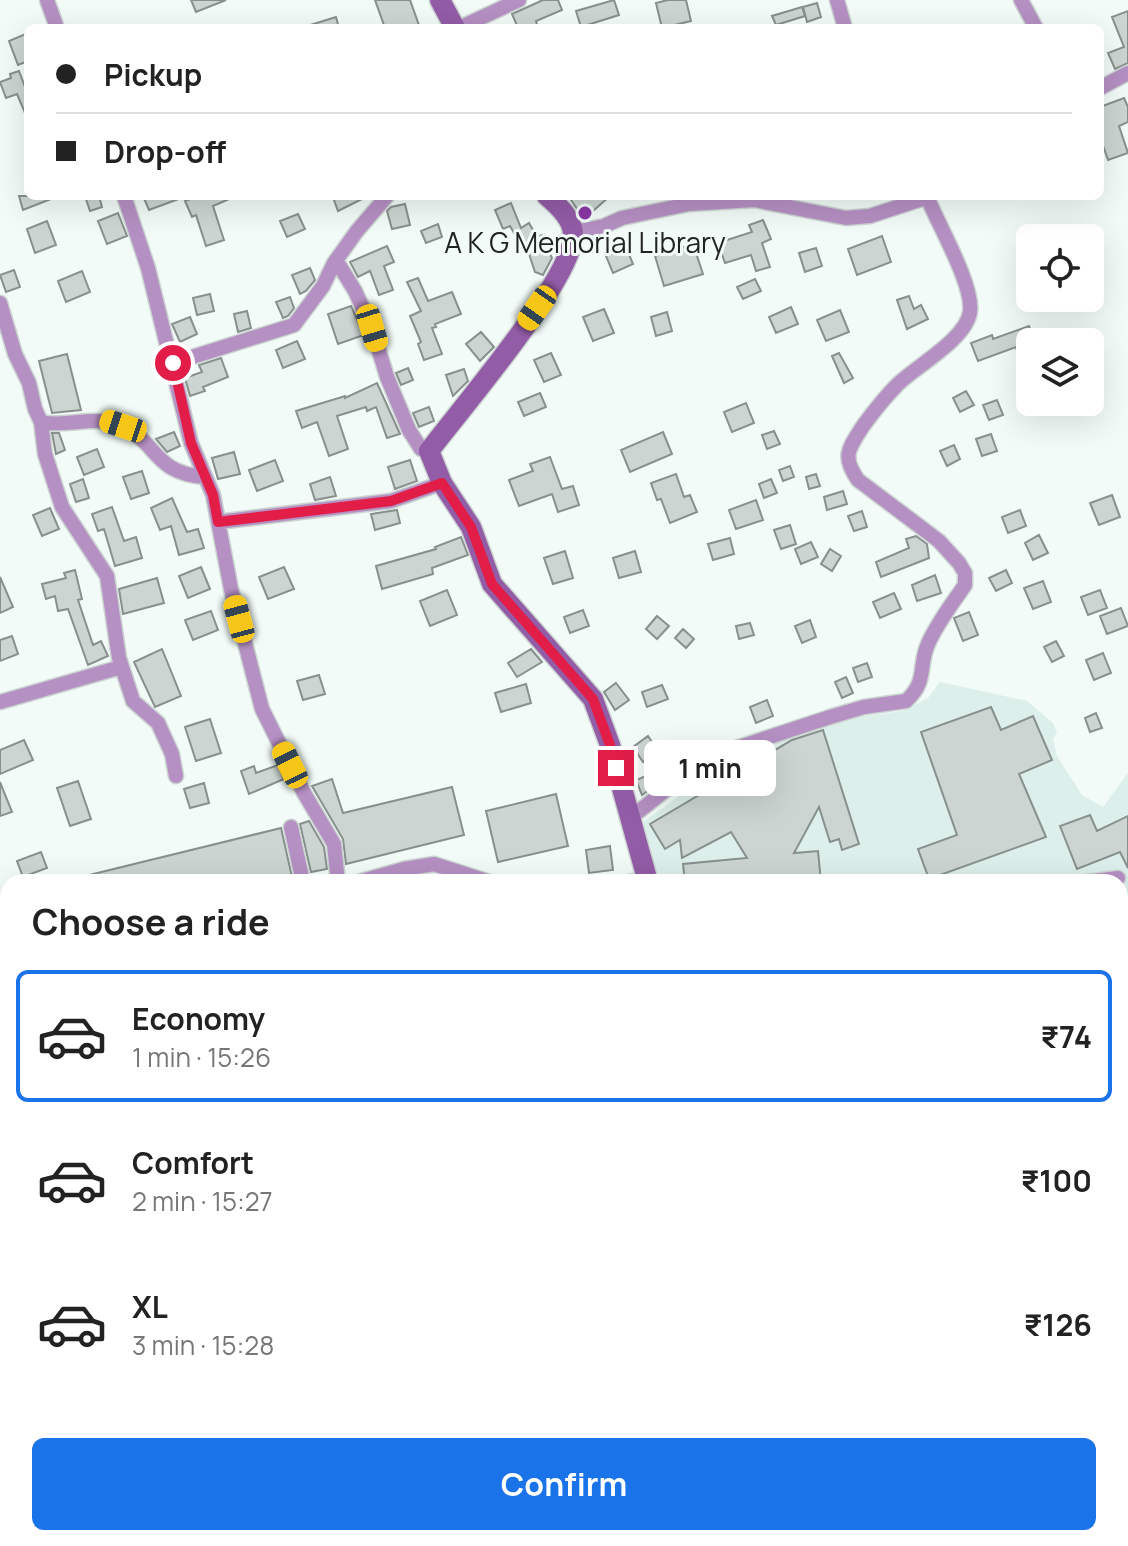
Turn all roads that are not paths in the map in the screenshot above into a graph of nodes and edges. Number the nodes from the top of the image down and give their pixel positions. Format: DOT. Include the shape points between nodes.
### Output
graph roads {
  1 [pos="47,0"];
  2 [pos="440,0"];
  3 [pos="519,0"];
  4 [pos="837,0"];
  5 [pos="1021,0"];
  6 [pos="56,24"];
  7 [pos="455,24"];
  8 [pos="466,24"];
  9 [pos="844,24"];
  10 [pos="1034,24"];
  11 [pos="1128,73"];
  12 [pos="1104,86"];
  13 [pos="125,200"];
  14 [pos="384,200"];
  15 [pos="552,200"];
  16 [pos="754,200"];
  17 [pos="754,200"];
  18 [pos="920,200"];
  19 [pos="930,200"];
  20 [pos="573,232"];
  21 [pos="336,260"];
  22 [pos="0,303"];
  23 [pos="173,363"];
  24 [pos="41,422"];
  25 [pos="429,451"];
  26 [pos="205,477"];
  27 [pos="442,483"];
  28 [pos="218,522"];
  29 [pos="121,667"];
  30 [pos="0,702"];
  31 [pos="176,776"];
  32 [pos="629,819"];
  33 [pos="291,827"];
  34 [pos="301,874"];
  35 [pos="337,874"];
  36 [pos="386,874"];
  37 [pos="465,874"];
  38 [pos="640,874"];
  1 -- 6 [label="street"];
  2 -- 7 [label="main road"];
  3 -- 8 [label="street"];
  4 -- 9 [label="street"];
  5 -- 10 [label="street"];
  11 -- 12 [label="street"];
  13 -- 23 [label="street"];
  14 -- 21 [label="street"];
  15 -- 20 [label="main road"];
  16 -- 20 [label="street" via="689,204"];
  17 -- 18 [label="street" via="846,218"];
  19 -- 32 [label="street" via="970,293 970,313 964,329 876,408 848,450 849,467 858,480 939,541 965,573 965,585 926,647 918,688 906,701 864,707 706,758"];
  20 -- 25 [label="main road" via="549,290"];
  21 -- 23 [label="street" via="294,325"];
  21 -- 25 [label="street" via="372,328 409,430 421,449"];
  22 -- 24 [label="street"];
  23 -- 26 [label="street" via="191,443"];
  24 -- 26 [label="street" via="92,419 123,426 169,468"];
  24 -- 29 [label="street" via="62,507 107,576"];
  25 -- 27 [label="main road"];
  26 -- 28 [label="street"];
  27 -- 28 [label="street" via="391,501"];
  27 -- 32 [label="main road" via="471,527 492,584 593,699"];
  28 -- 35 [label="street" via="262,709 334,844"];
  29 -- 30 [label="street"];
  29 -- 31 [label="street" via="133,701 163,733"];
  32 -- 38 [label="main road"];
  33 -- 34 [label="street"];
  36 -- 37 [label="street" via="434,864"];
}
